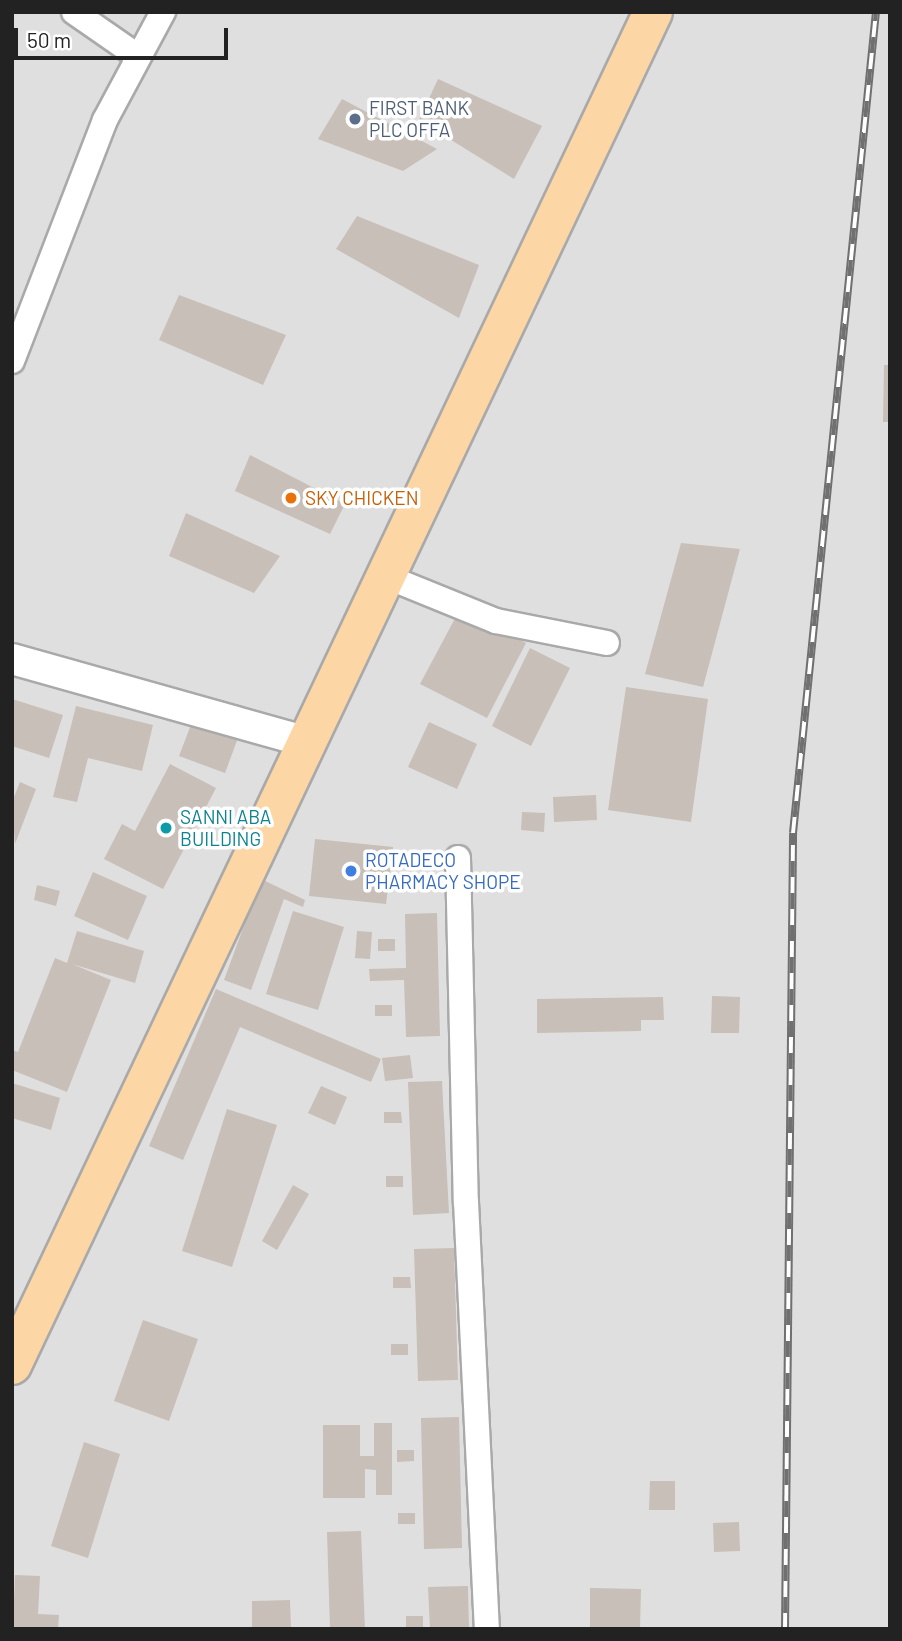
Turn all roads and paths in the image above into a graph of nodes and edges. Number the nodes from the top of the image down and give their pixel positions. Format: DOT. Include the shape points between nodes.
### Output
graph roads {
  1 [pos="74,12"];
  2 [pos="163,12"];
  3 [pos="653,12"];
  4 [pos="136,55"];
  5 [pos="12,361"];
  6 [pos="385,576"];
  7 [pos="607,643"];
  8 [pos="12,659"];
  9 [pos="304,741"];
  10 [pos="458,858"];
  11 [pos="12,1365"];
  12 [pos="487,1629"];
  1 -- 4 [label="street"];
  2 -- 4 [label="street"];
  3 -- 6 [label="main road"];
  4 -- 5 [label="street"];
  6 -- 7 [label="street" via="495,621"];
  6 -- 9 [label="main road"];
  8 -- 9 [label="street"];
  9 -- 11 [label="main road"];
  10 -- 12 [label="street" via="466,1202"];
}
